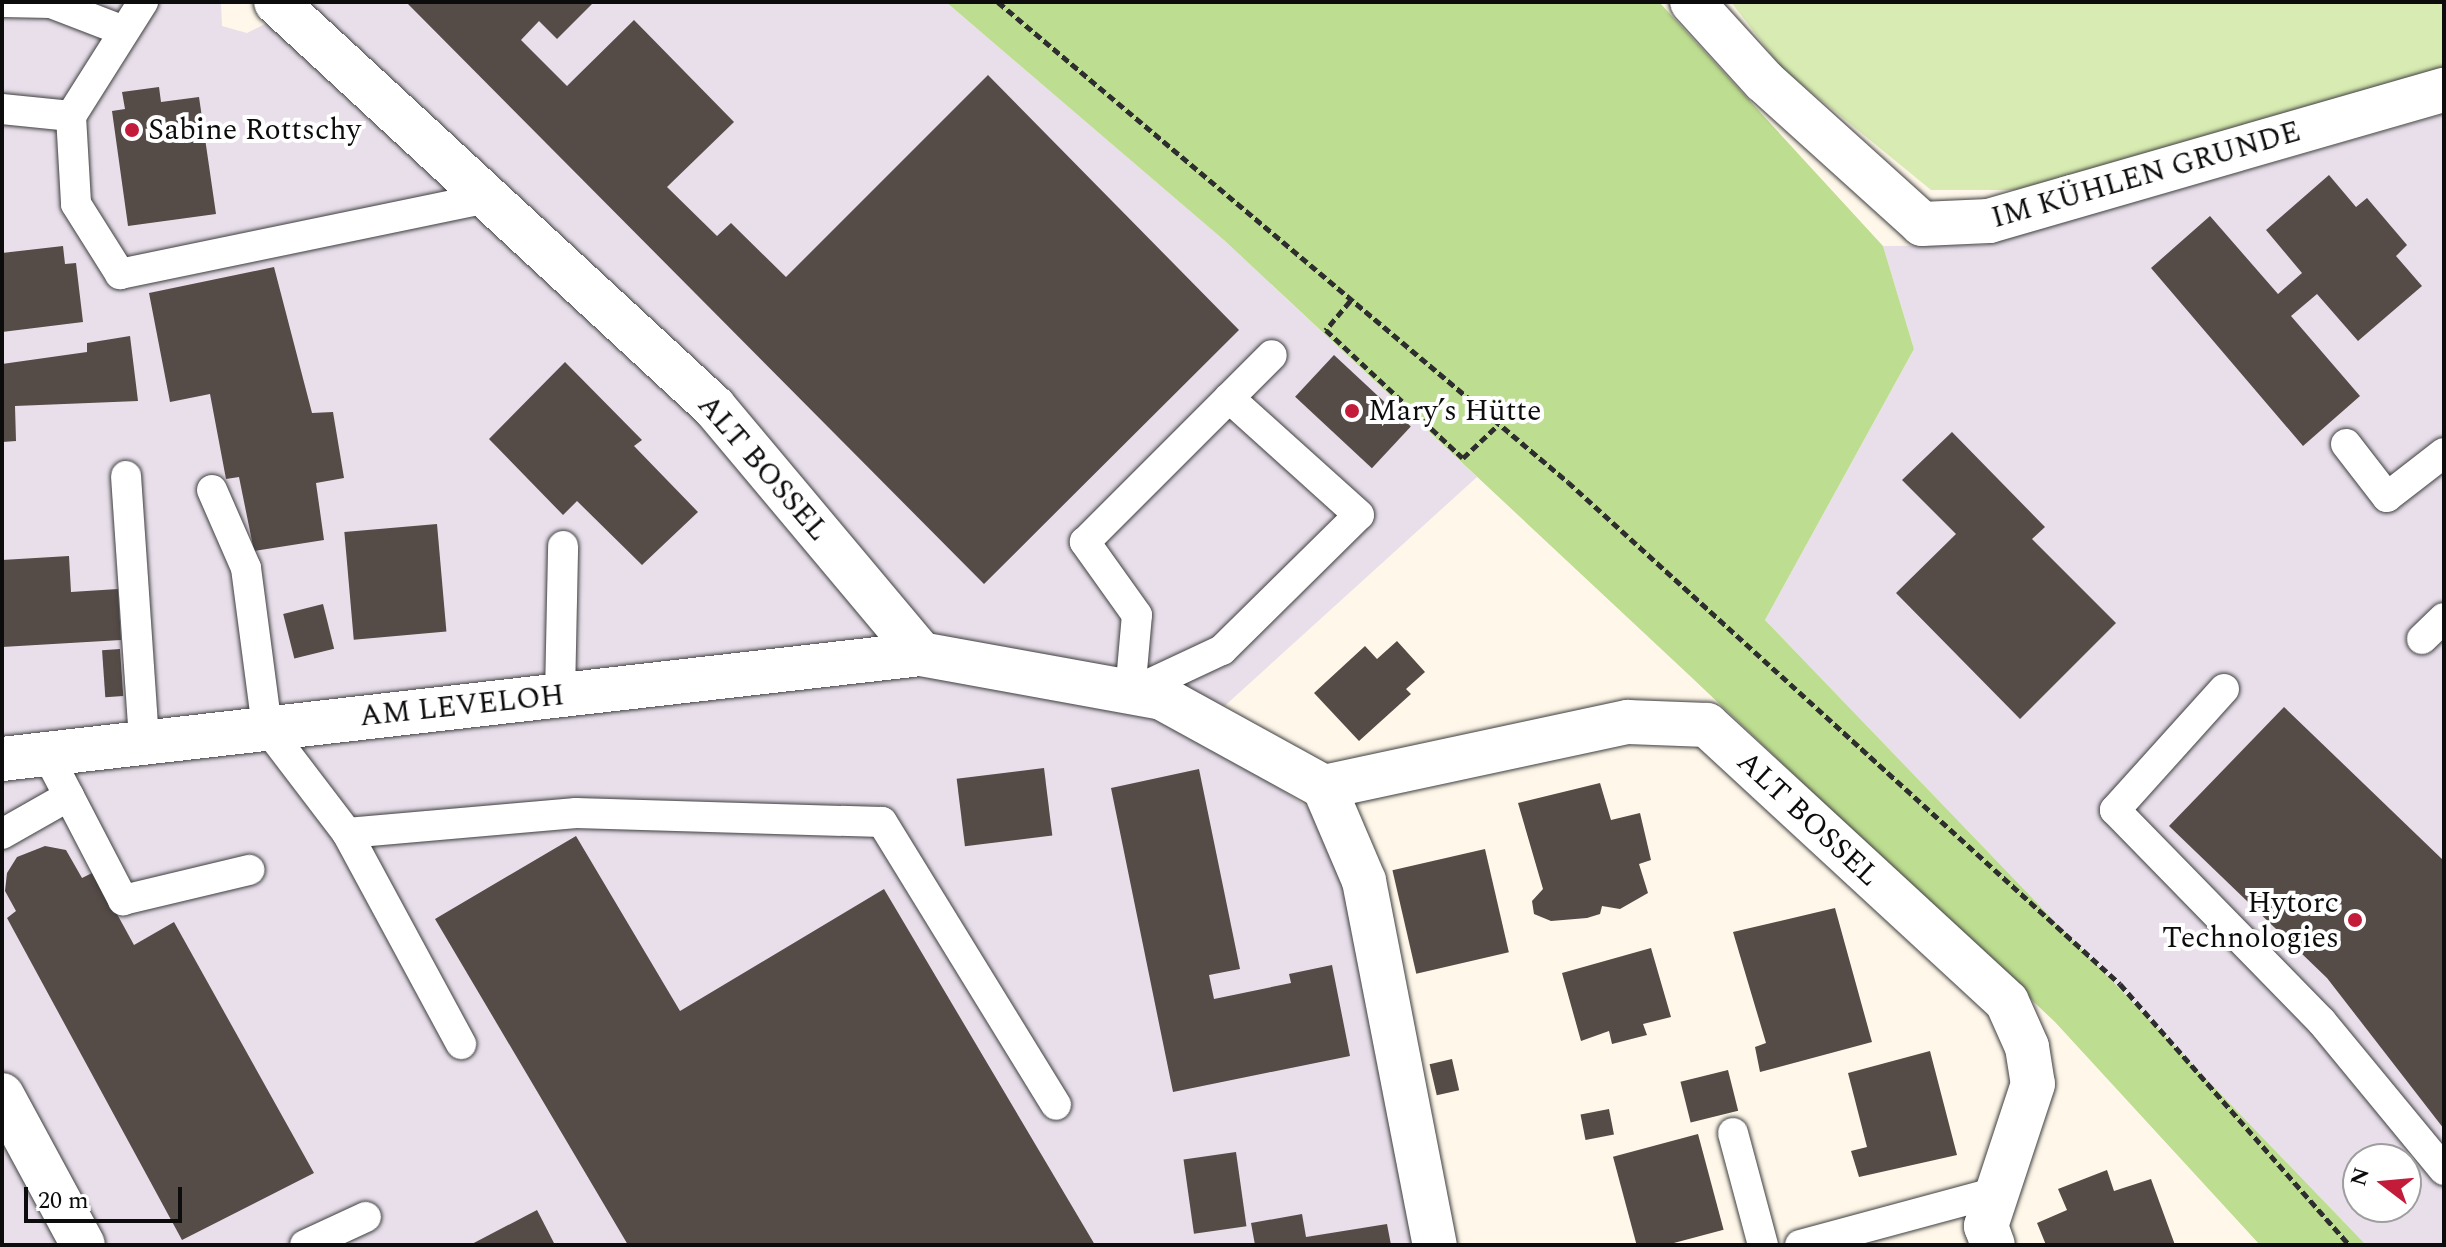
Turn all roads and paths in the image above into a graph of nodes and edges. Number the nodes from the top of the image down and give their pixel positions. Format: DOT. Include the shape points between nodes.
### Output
graph roads {
  1 [pos="4,2"];
  2 [pos="143,2"];
  3 [pos="276,2"];
  4 [pos="998,2"];
  5 [pos="1692,2"];
  6 [pos="124,31"];
  7 [pos="2444,90"];
  8 [pos="2,109"];
  9 [pos="71,116"];
  10 [pos="488,198"];
  11 [pos="1350,301"];
  12 [pos="1272,355"];
  13 [pos="1229,398"];
  14 [pos="1497,426"];
  15 [pos="2346,444"];
  16 [pos="2444,453"];
  17 [pos="126,476"];
  18 [pos="212,490"];
  19 [pos="563,546"];
  20 [pos="2444,618"];
  21 [pos="2422,639"];
  22 [pos="921,654"];
  23 [pos="2224,689"];
  24 [pos="1130,693"];
  25 [pos="560,695"];
  26 [pos="267,728"];
  27 [pos="144,743"];
  28 [pos="47,754"];
  29 [pos="2,759"];
  30 [pos="1324,787"];
  31 [pos="69,796"];
  32 [pos="347,833"];
  33 [pos="2,834"];
  34 [pos="249,870"];
  35 [pos="461,1044"];
  36 [pos="2,1095"];
  37 [pos="1056,1105"];
  38 [pos="1733,1133"];
  39 [pos="2444,1170"];
  40 [pos="1996,1192"];
  41 [pos="366,1217"];
  42 [pos="83,1245"];
  43 [pos="305,1245"];
  44 [pos="1435,1245"];
  45 [pos="1763,1245"];
  46 [pos="1800,1245"];
  47 [pos="1993,1245"];
  48 [pos="2349,1245"];
  1 -- 6 [label="lane" via="51,3"];
  2 -- 6 [label="lane"];
  3 -- 10 [label="street, ALT BOSSEL"];
  4 -- 11 [label="path"];
  5 -- 7 [label="street, IM KÜHLEN GRUNDE" via="1764,81 1922,224 1989,221"];
  6 -- 9 [label="lane"];
  8 -- 9 [label="lane"];
  9 -- 10 [label="lane" via="76,204 120,274"];
  10 -- 22 [label="street, ALT BOSSEL" via="714,407"];
  11 -- 14 [label="path"];
  11 -- 14 [label="path" via="1326,330 1463,458"];
  12 -- 13 [label="lane"];
  13 -- 24 [label="lane" via="1085,542 1137,615"];
  13 -- 24 [label="lane" via="1359,515 1222,650"];
  14 -- 48 [label="path" via="1568,482 2120,984"];
  15 -- 16 [label="lane" via="2387,497"];
  17 -- 27 [label="lane"];
  18 -- 26 [label="lane" via="246,568"];
  19 -- 25 [label="lane"];
  20 -- 21 [label="lane"];
  22 -- 24 [label="street"];
  22 -- 25 [label="street, AM LEVELOH"];
  23 -- 39 [label="lane" via="2115,810 2322,1022"];
  24 -- 30 [label="street" via="1162,698"];
  25 -- 26 [label="street, AM LEVELOH"];
  26 -- 27 [label="street, AM LEVELOH"];
  26 -- 32 [label="lane"];
  27 -- 28 [label="street, AM LEVELOH"];
  28 -- 29 [label="street, AM LEVELOH"];
  28 -- 31 [label="lane"];
  30 -- 40 [label="street, ALT BOSSEL" via="1628,722 1707,725 2007,1002 2027,1047 2033,1084"];
  30 -- 44 [label="street" via="1364,881"];
  31 -- 33 [label="lane"];
  31 -- 34 [label="lane" via="123,900"];
  32 -- 35 [label="lane"];
  32 -- 37 [label="lane" via="576,813 882,822"];
  36 -- 42 [label="street"];
  38 -- 45 [label="lane"];
  40 -- 46 [label="lane"];
  40 -- 47 [label="street, ALT BOSSEL" via="1986,1226"];
  41 -- 43 [label="lane"];
}
